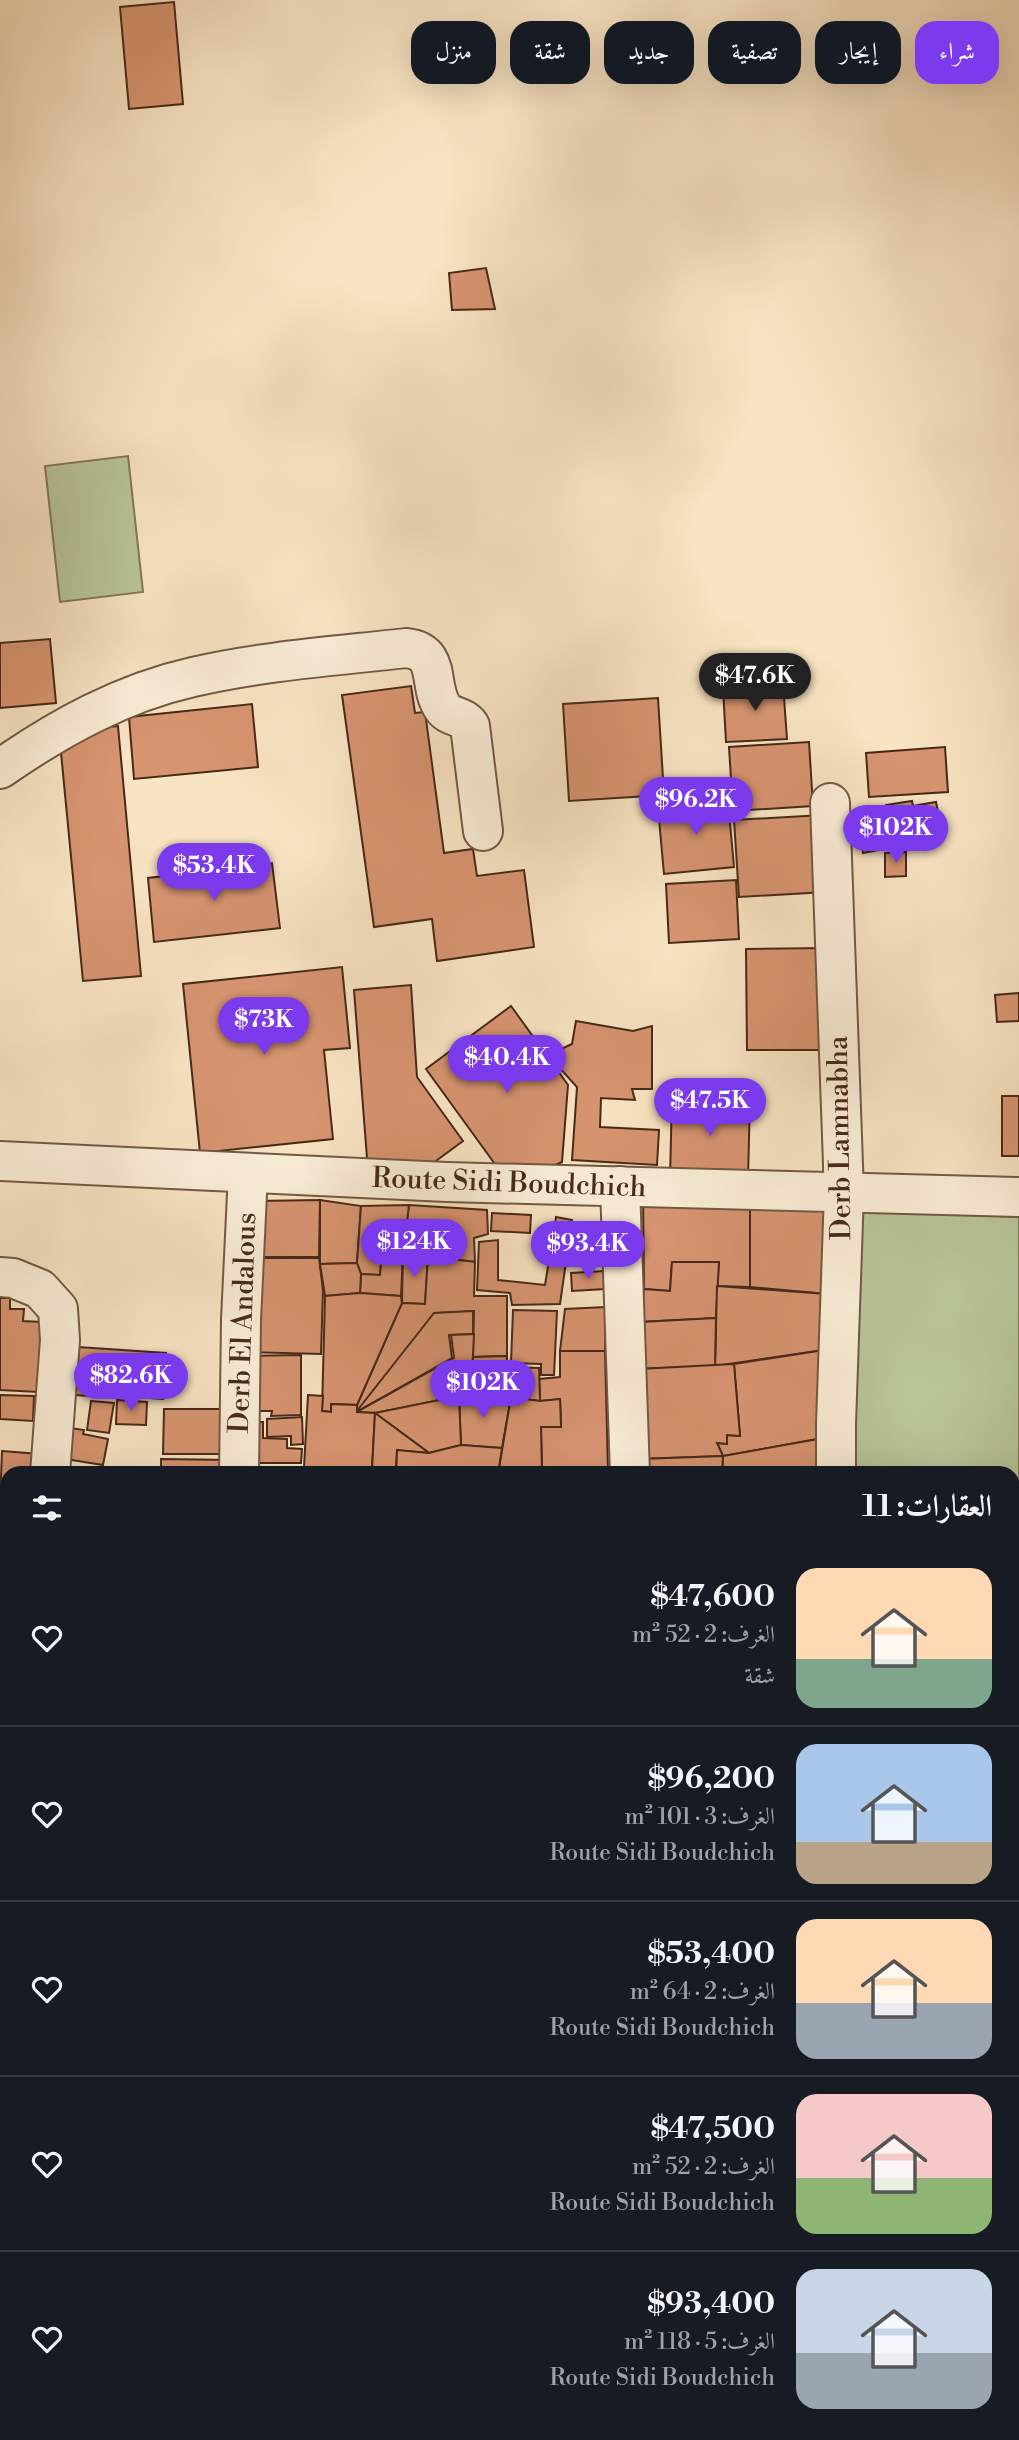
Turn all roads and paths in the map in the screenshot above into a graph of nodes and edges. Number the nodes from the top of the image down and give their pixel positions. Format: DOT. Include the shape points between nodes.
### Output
graph roads {
  1 [pos="0,769"];
  2 [pos="830,803"];
  3 [pos="483,831"];
  4 [pos="0,1161"];
  5 [pos="248,1173"];
  6 [pos="620,1186"];
  7 [pos="844,1192"];
  8 [pos="1019,1197"];
  9 [pos="0,1277"];
  10 [pos="51,1466"];
  11 [pos="239,1466"];
  12 [pos="630,1466"];
  13 [pos="836,1466"];
  1 -- 3 [label="street" via="91,713 191,677 415,649 431,665 442,707 470,726"];
  2 -- 7 [label="street, Derb Lamnabha"];
  4 -- 5 [label="street, Route Sidi Boudchich"];
  5 -- 6 [label="street, Route Sidi Boudchich"];
  5 -- 11 [label="street, Derb El Andalous"];
  6 -- 7 [label="street, Route Sidi Boudchich"];
  6 -- 12 [label="street"];
  7 -- 8 [label="street, Route Sidi Boudchich"];
  7 -- 13 [label="street, Derb Lamnabha"];
  9 -- 10 [label="street" via="40,1289 58,1309"];
}
